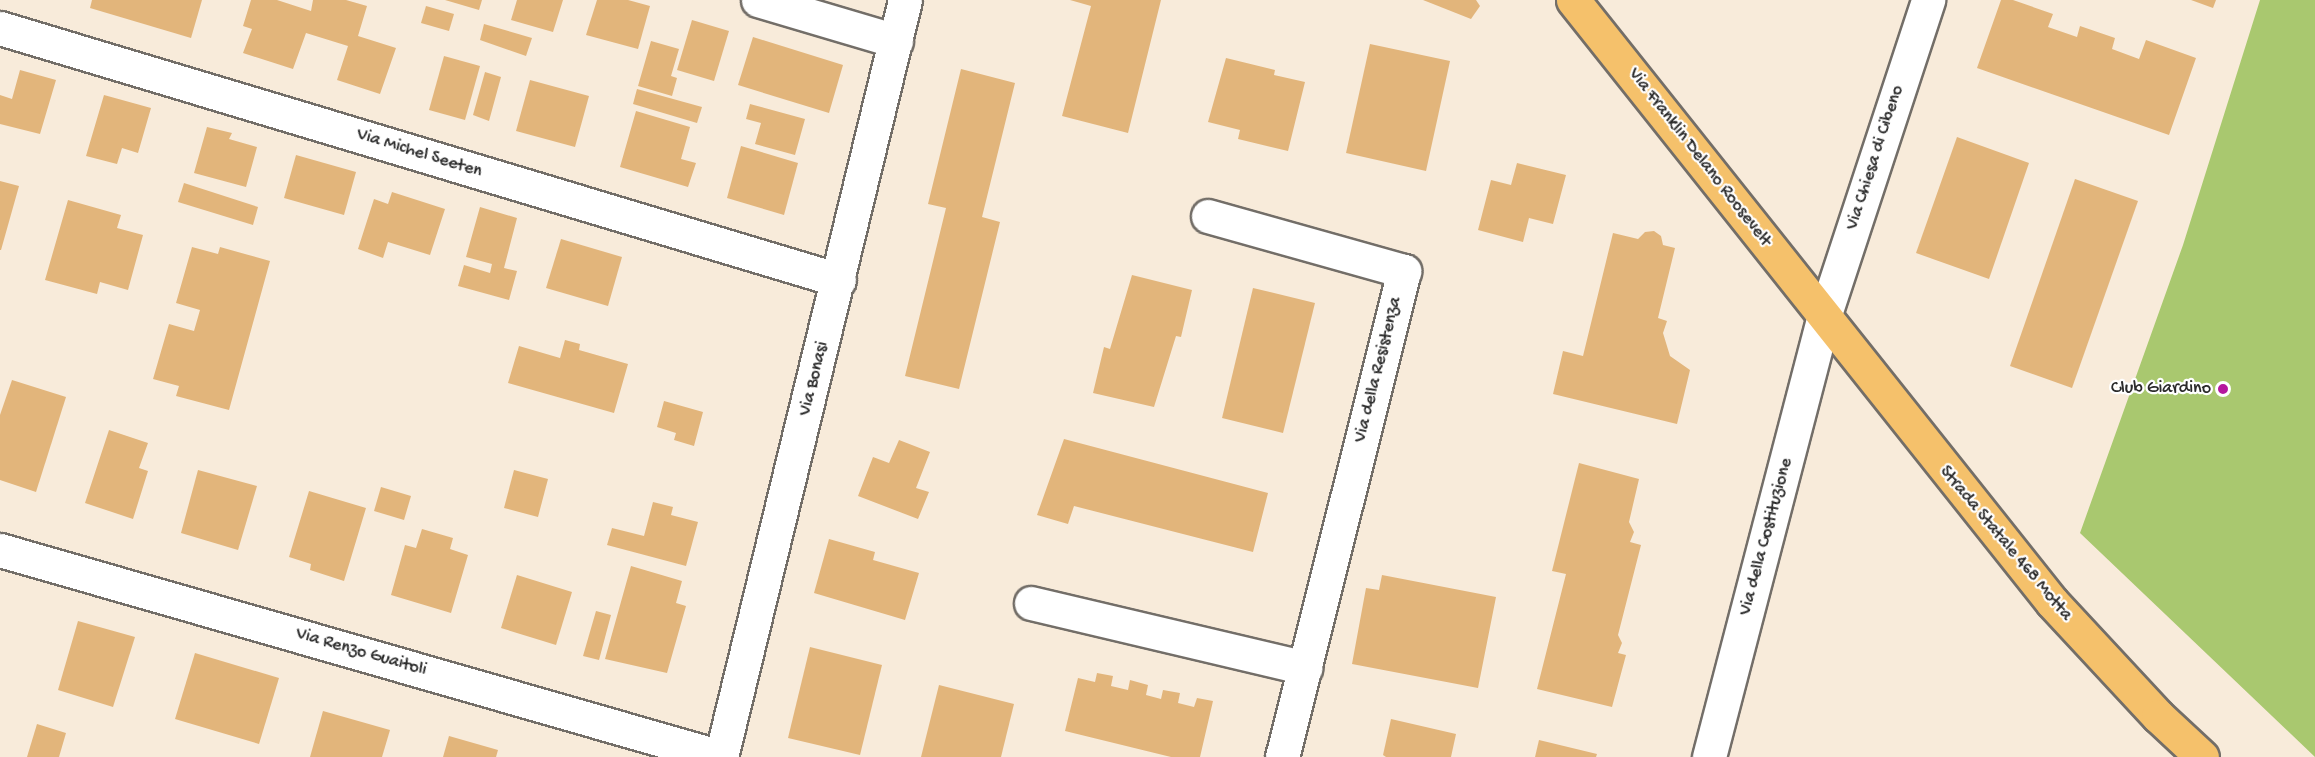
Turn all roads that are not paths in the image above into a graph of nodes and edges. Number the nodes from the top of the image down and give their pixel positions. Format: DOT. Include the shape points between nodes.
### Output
graph roads {
  1 [pos="758,0"];
  2 [pos="905,0"];
  3 [pos="1573,0"];
  4 [pos="1928,0"];
  5 [pos="0,28"];
  6 [pos="896,41"];
  7 [pos="1208,216"];
  8 [pos="839,280"];
  9 [pos="1824,317"];
  10 [pos="0,550"];
  11 [pos="1031,603"];
  12 [pos="1305,668"];
  13 [pos="721,757"];
  14 [pos="1282,757"];
  15 [pos="1709,757"];
  16 [pos="2202,757"];
  1 -- 6 [label="street"];
  2 -- 6 [label="street, Via Bonasi"];
  3 -- 9 [label="main road, Via Franklin Delano Roosevelt"];
  4 -- 9 [label="street, Via Chiesa di Cibeno"];
  5 -- 8 [label="street, Via Michel Seeten"];
  6 -- 8 [label="street, Via Bonasi"];
  7 -- 12 [label="street, Via della Resistenza" via="1404,271"];
  8 -- 13 [label="street, Via Bonasi"];
  9 -- 15 [label="street, Via della Costituzione"];
  9 -- 16 [label="main road, Strada Statale 468 Motta" via="2052,602 2158,716"];
  10 -- 13 [label="street, Via Renzo Guaitoli"];
  11 -- 12 [label="street"];
  12 -- 14 [label="street, Via della Resistenza"];
}
